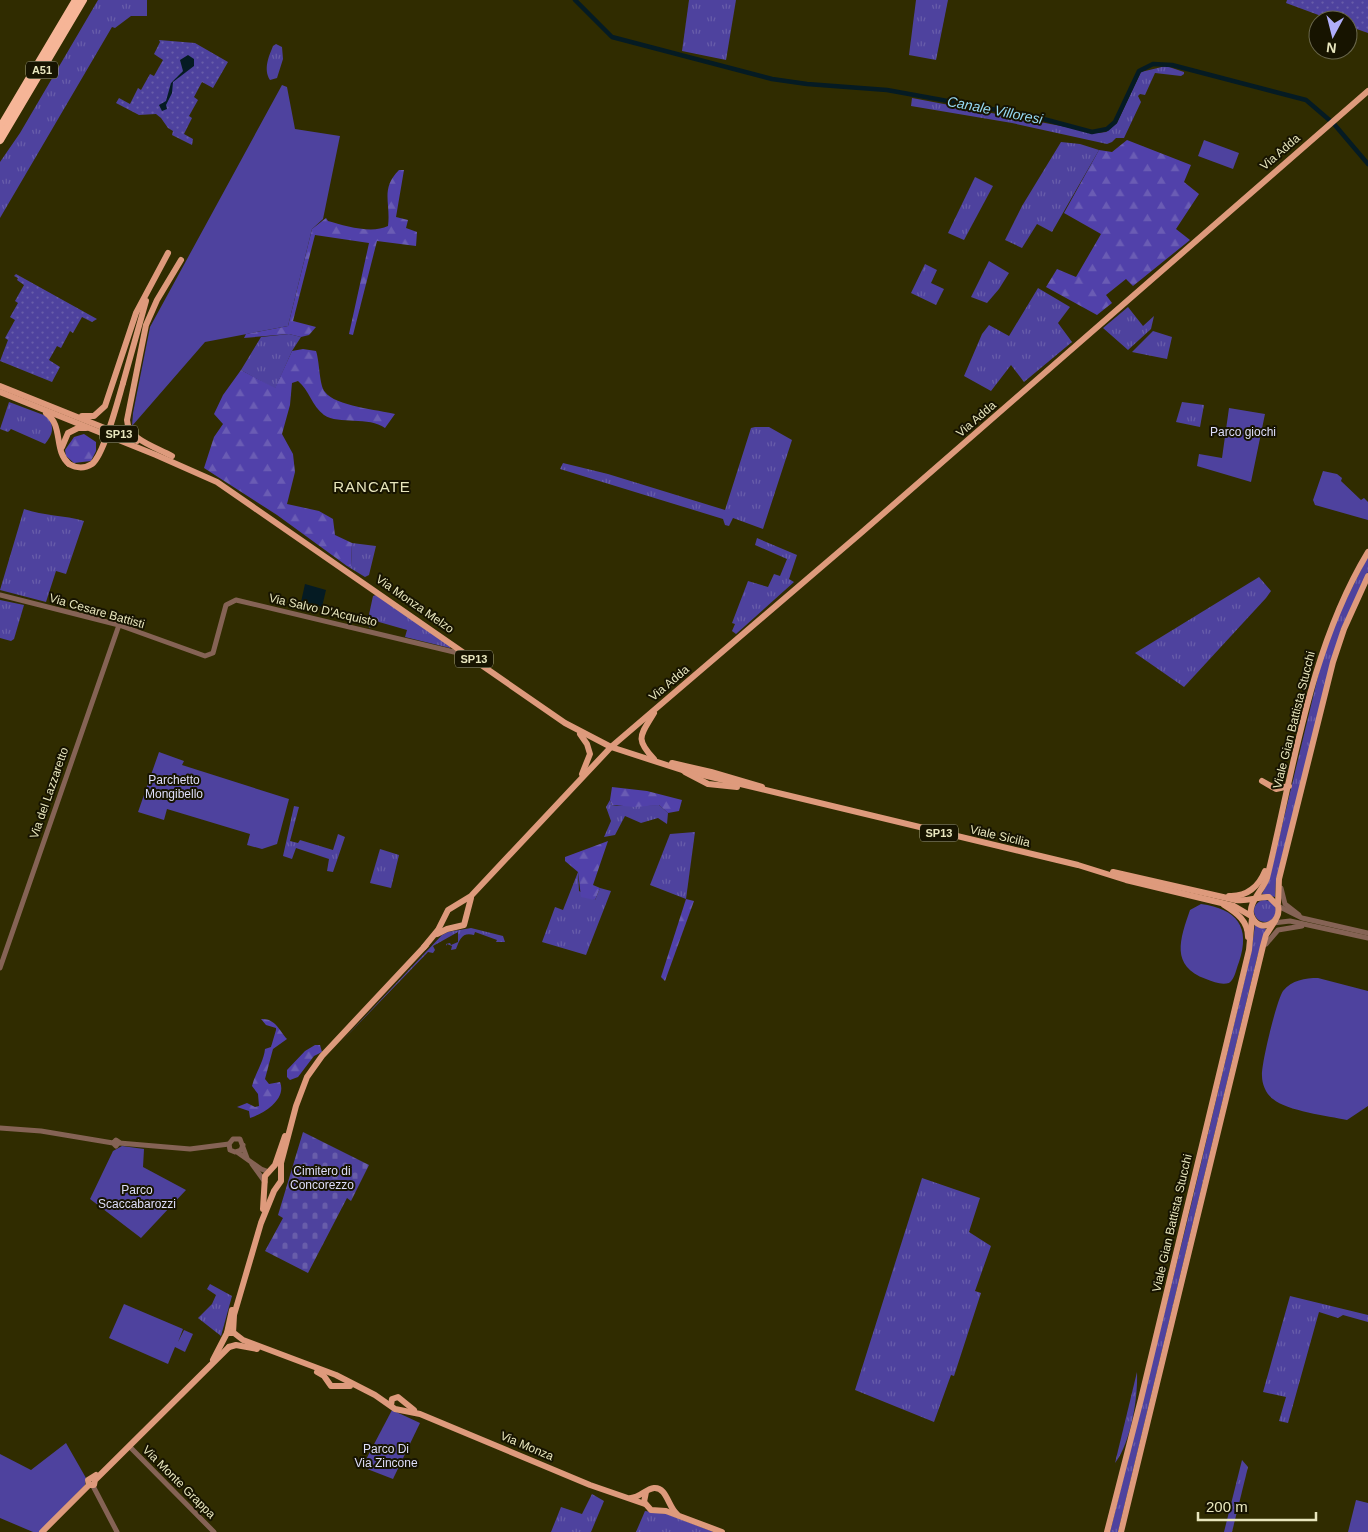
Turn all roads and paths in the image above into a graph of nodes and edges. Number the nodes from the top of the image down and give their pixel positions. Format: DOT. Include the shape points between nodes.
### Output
graph roads {
  1 [pos="76,0"];
  2 [pos="83,0"];
  3 [pos="1368,91"];
  4 [pos="0,128"];
  5 [pos="0,140"];
  6 [pos="168,253"];
  7 [pos="181,260"];
  8 [pos="149,290"];
  9 [pos="157,300"];
  10 [pos="136,337"];
  11 [pos="0,386"];
  12 [pos="0,392"];
  13 [pos="37,406"];
  14 [pos="66,412"];
  15 [pos="98,431"];
  16 [pos="62,453"];
  17 [pos="172,456"];
  18 [pos="207,477"];
  19 [pos="1368,552"];
  20 [pos="1368,576"];
  21 [pos="0,595"];
  22 [pos="119,625"];
  23 [pos="214,651"];
  24 [pos="463,651"];
  25 [pos="656,709"];
  26 [pos="577,731"];
  27 [pos="611,747"];
  28 [pos="655,760"];
  29 [pos="666,763"];
  30 [pos="682,770"];
  31 [pos="713,775"];
  32 [pos="1262,781"];
  33 [pos="576,784"];
  34 [pos="710,785"];
  35 [pos="1289,786"];
  36 [pos="746,787"];
  37 [pos="789,796"];
  38 [pos="1272,856"];
  39 [pos="1285,857"];
  40 [pos="1089,868"];
  41 [pos="1204,892"];
  42 [pos="471,896"];
  43 [pos="1256,899"];
  44 [pos="1214,900"];
  45 [pos="1278,905"];
  46 [pos="458,906"];
  47 [pos="467,915"];
  48 [pos="1251,917"];
  49 [pos="446,918"];
  50 [pos="1274,922"];
  51 [pos="1319,925"];
  52 [pos="454,927"];
  53 [pos="1368,933"];
  54 [pos="1368,938"];
  55 [pos="424,946"];
  56 [pos="1249,950"];
  57 [pos="1261,954"];
  58 [pos="0,968"];
  59 [pos="294,1111"];
  60 [pos="0,1128"];
  61 [pos="229,1144"];
  62 [pos="243,1145"];
  63 [pos="237,1152"];
  64 [pos="248,1159"];
  65 [pos="270,1171"];
  66 [pos="280,1181"];
  67 [pos="265,1182"];
  68 [pos="261,1223"];
  69 [pos="233,1335"];
  70 [pos="223,1341"];
  71 [pos="233,1346"];
  72 [pos="210,1365"];
  73 [pos="337,1376"];
  74 [pos="328,1381"];
  75 [pos="337,1386"];
  76 [pos="355,1386"];
  77 [pos="375,1395"];
  78 [pos="394,1398"];
  79 [pos="404,1402"];
  80 [pos="391,1405"];
  81 [pos="398,1409"];
  82 [pos="420,1414"];
  83 [pos="132,1444"];
  84 [pos="92,1482"];
  85 [pos="646,1492"];
  86 [pos="627,1498"];
  87 [pos="666,1500"];
  88 [pos="645,1504"];
  89 [pos="659,1510"];
  90 [pos="692,1522"];
  91 [pos="42,1532"];
  92 [pos="117,1532"];
  93 [pos="214,1532"];
  94 [pos="722,1532"];
  95 [pos="1107,1532"];
  96 [pos="1122,1532"];
  1 -- 4 [label="highway, A51"];
  2 -- 5 [label="highway, A51"];
  3 -- 25 [label="main road, Via Adda"];
  6 -- 8 [label="main road"];
  7 -- 9 [label="main road"];
  8 -- 10 [label="main road"];
  8 -- 14 [label="main road" via="136,315 104,409 89,417"];
  9 -- 10 [label="main road" via="147,312"];
  9 -- 17 [label="main road" via="145,329 127,422 134,436"];
  10 -- 16 [label="main road, bridge" via="97,458 85,467 78,467 69,464"];
  11 -- 14 [label="main road, SP13"];
  12 -- 13 [label="main road, SP13"];
  13 -- 15 [label="main road, SP13"];
  13 -- 16 [label="main road" via="56,423"];
  14 -- 17 [label="main road, SP13"];
  15 -- 16 [label="main road" via="82,428 70,432 63,441"];
  15 -- 18 [label="main road, SP13"];
  17 -- 18 [label="main road, SP13"];
  18 -- 24 [label="main road, Via Monza Melzo / SP13" via="246,500"];
  19 -- 35 [label="main road, Viale Gian Battista Stucchi" via="1344,594 1324,647"];
  20 -- 39 [label="main road, Viale Gian Battista Stucchi" via="1333,662"];
  21 -- 22 [label="street, Via Cesare Battisti"];
  22 -- 23 [label="street, Via Cesare Battisti" via="205,656"];
  22 -- 58 [label="street, Via del Lazzaretto"];
  23 -- 24 [label="street, Via Salvo D'Acquisto" via="226,604 236,600 454,652"];
  24 -- 26 [label="main road, Via Monza Melzo / SP13"];
  25 -- 27 [label="main road, Via Adda"];
  25 -- 28 [label="main road" via="642,731 641,739 643,747"];
  26 -- 27 [label="main road, Via Monza Melzo / SP13"];
  26 -- 33 [label="main road" via="587,744 590,755"];
  27 -- 28 [label="main road, Viale Sicilia / SP13"];
  27 -- 33 [label="main road, Via Adda"];
  28 -- 29 [label="main road, Viale Sicilia / SP13"];
  29 -- 30 [label="main road, Viale Sicilia / SP13"];
  29 -- 31 [label="main road, Viale Sicilia / SP13"];
  30 -- 31 [label="main road, Viale Sicilia / SP13"];
  30 -- 34 [label="main road"];
  31 -- 34 [label="main road"];
  31 -- 34 [label="main road" via="716,784"];
  31 -- 36 [label="main road, Viale Sicilia / SP13"];
  31 -- 37 [label="main road, Viale Sicilia / SP13"];
  32 -- 35 [label="main road" via="1276,789"];
  33 -- 42 [label="main road, Via Adda"];
  34 -- 36 [label="main road"];
  35 -- 38 [label="main road, Viale Gian Battista Stucchi"];
  36 -- 37 [label="main road, Viale Sicilia / SP13"];
  37 -- 40 [label="main road, Viale Sicilia / SP13"];
  38 -- 41 [label="main road" via="1261,880 1247,893 1234,896"];
  38 -- 43 [label="main road, Viale Gian Battista Stucchi" via="1265,883"];
  39 -- 45 [label="main road, Viale Gian Battista Stucchi" via="1278,887"];
  39 -- 51 [label="street" via="1282,899 1293,912"];
  40 -- 41 [label="main road, Viale Sicilia"];
  40 -- 44 [label="main road, Viale Sicilia"];
  41 -- 43 [label="main road, Viale Sicilia" via="1236,900"];
  42 -- 46 [label="main road, Via Adda"];
  42 -- 47 [label="main road"];
  43 -- 45 [label="main road" via="1268,897"];
  43 -- 48 [label="main road, Viale Gian Battista Stucchi" via="1250,907"];
  44 -- 48 [label="main road, Viale Sicilia" via="1234,906"];
  44 -- 56 [label="main road" via="1243,920 1248,928"];
  45 -- 50 [label="main road, Viale Gian Battista Stucchi" via="1279,914"];
  45 -- 51 [label="street"];
  46 -- 47 [label="main road"];
  46 -- 49 [label="main road" via="448,910"];
  47 -- 52 [label="main road" via="464,925"];
  48 -- 50 [label="main road" via="1261,925"];
  48 -- 56 [label="main road, Viale Gian Battista Stucchi"];
  49 -- 52 [label="main road"];
  49 -- 55 [label="main road"];
  50 -- 51 [label="street"];
  50 -- 57 [label="main road, Viale Gian Battista Stucchi" via="1266,935"];
  51 -- 53 [label="street"];
  51 -- 54 [label="street"];
  51 -- 57 [label="street" via="1278,930 1267,941"];
  52 -- 55 [label="main road" via="441,931"];
  55 -- 59 [label="main road" via="316,1063"];
  56 -- 95 [label="main road, Viale Gian Battista Stucchi"];
  57 -- 96 [label="main road, Viale Gian Battista Stucchi"];
  59 -- 65 [label="main road"];
  59 -- 66 [label="main road"];
  60 -- 61 [label="street" via="190,1149"];
  61 -- 62 [label="street" via="237,1138"];
  61 -- 63 [label="street" via="230,1150"];
  62 -- 63 [label="street"];
  62 -- 64 [label="street"];
  63 -- 64 [label="street"];
  64 -- 65 [label="street" via="262,1170"];
  64 -- 67 [label="street"];
  65 -- 66 [label="main road" via="278,1172"];
  65 -- 67 [label="main road"];
  66 -- 67 [label="main road" via="271,1186"];
  66 -- 68 [label="main road"];
  67 -- 68 [label="main road"];
  68 -- 69 [label="main road" via="234,1316"];
  69 -- 70 [label="main road"];
  69 -- 71 [label="main road"];
  69 -- 73 [label="main road"];
  70 -- 71 [label="main road"];
  70 -- 72 [label="main road"];
  71 -- 72 [label="main road"];
  71 -- 74 [label="main road" via="272,1354 321,1374"];
  72 -- 83 [label="main road"];
  73 -- 74 [label="main road" via="329,1376"];
  73 -- 75 [label="main road"];
  73 -- 76 [label="main road"];
  74 -- 75 [label="main road" via="331,1386"];
  75 -- 76 [label="main road"];
  76 -- 77 [label="main road"];
  77 -- 78 [label="main road"];
  77 -- 80 [label="main road"];
  78 -- 79 [label="main road" via="400,1397"];
  78 -- 80 [label="main road"];
  79 -- 81 [label="main road"];
  79 -- 82 [label="main road, Via Monza"];
  80 -- 81 [label="main road"];
  81 -- 82 [label="main road, Via Monza"];
  82 -- 86 [label="main road, Via Monza"];
  83 -- 84 [label="main road" via="127,1444"];
  83 -- 93 [label="street, Via Monte Grappa"];
  84 -- 91 [label="main road"];
  84 -- 92 [label="street"];
  85 -- 86 [label="main road"];
  85 -- 87 [label="main road" via="659,1489"];
  85 -- 88 [label="main road"];
  86 -- 88 [label="main road, Via Monza"];
  87 -- 89 [label="main road" via="665,1506"];
  87 -- 90 [label="main road" via="674,1512"];
  88 -- 89 [label="main road" via="650,1510"];
  89 -- 90 [label="main road"];
  90 -- 94 [label="main road"];
}
